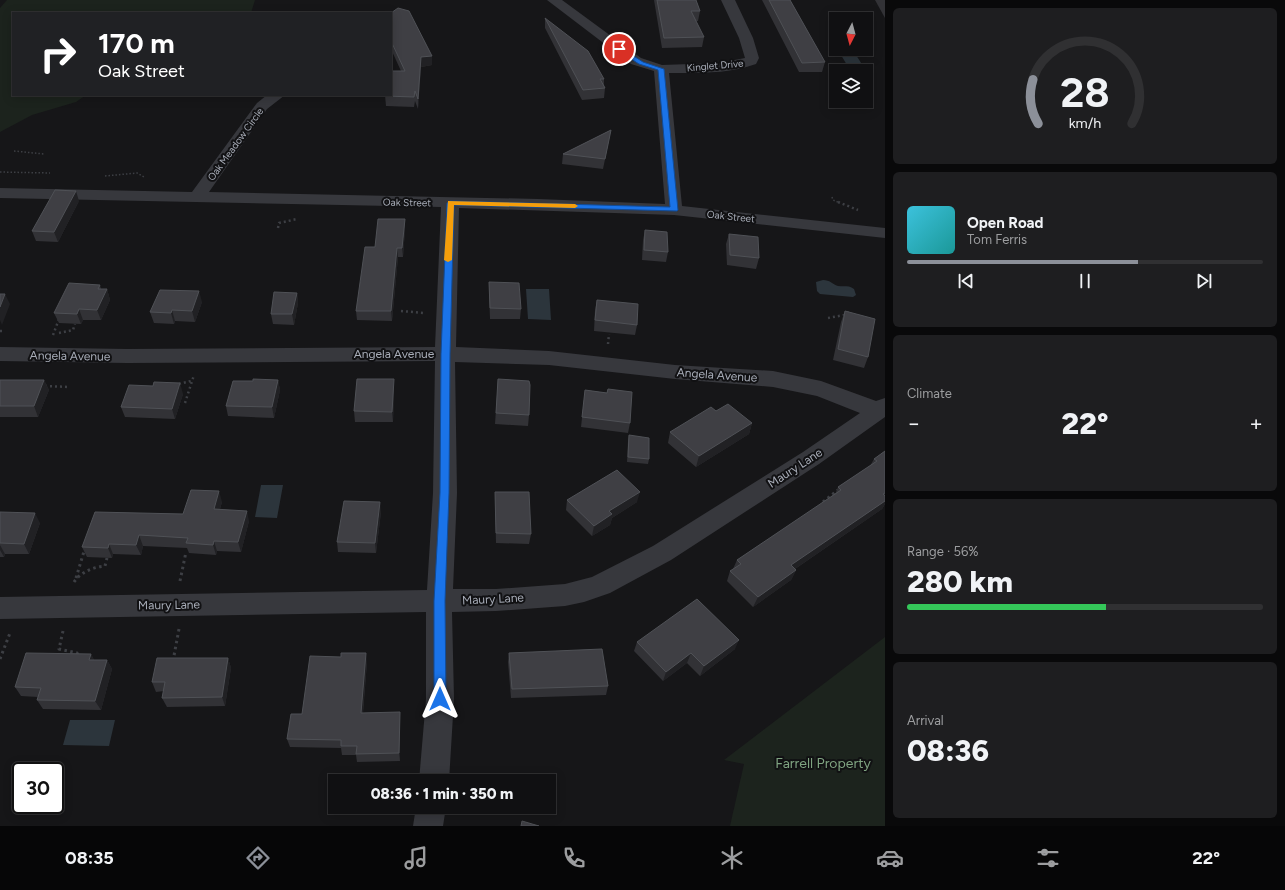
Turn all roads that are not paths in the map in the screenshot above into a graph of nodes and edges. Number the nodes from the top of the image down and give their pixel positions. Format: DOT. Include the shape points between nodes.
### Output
graph roads {
  1 [pos="554,0"];
  2 [pos="728,0"];
  3 [pos="661,69"];
  4 [pos="276,96"];
  5 [pos="0,193"];
  6 [pos="197,197"];
  7 [pos="450,203"];
  8 [pos="674,210"];
  9 [pos="884,235"];
  10 [pos="0,354"];
  11 [pos="445,354"];
  12 [pos="881,409"];
  13 [pos="439,601"];
  14 [pos="0,608"];
  15 [pos="435,774"];
  16 [pos="430,814"];
  17 [pos="428,826"];
  1 -- 3 [label="street" via="636,61"];
  2 -- 3 [label="street, Kinglet Drive" via="746,38 751,61 719,67"];
  3 -- 8 [label="street"];
  4 -- 6 [label="street, Oak Meadow Circle" via="262,106"];
  5 -- 6 [label="street, Oak Street"];
  6 -- 7 [label="street, Oak Street"];
  7 -- 8 [label="street, Oak Street"];
  7 -- 11 [label="street"];
  8 -- 9 [label="street, Oak Street"];
  10 -- 11 [label="street, Angela Avenue"];
  11 -- 12 [label="street, Angela Avenue" via="549,358 675,372 773,379 821,389"];
  11 -- 13 [label="street" via="444,493"];
  12 -- 13 [label="street, Maury Lane" via="811,458 662,553 601,585 565,595"];
  13 -- 14 [label="street, Maury Lane"];
  13 -- 15 [label="street" via="440,699"];
  16 -- 17 [label="street"];
}
